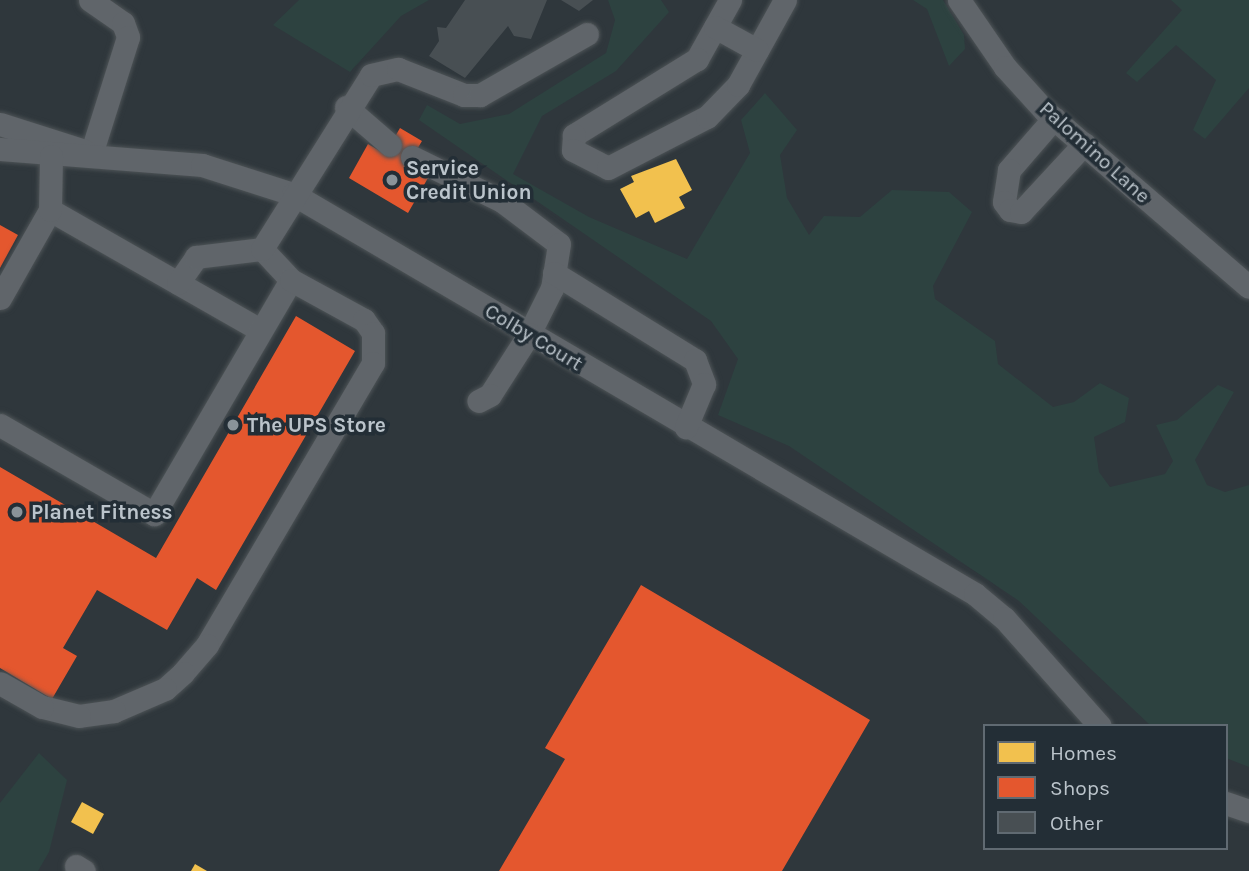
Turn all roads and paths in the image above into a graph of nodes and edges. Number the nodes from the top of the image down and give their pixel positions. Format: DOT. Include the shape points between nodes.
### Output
graph roads {
  1 [pos="90,0"];
  2 [pos="730,0"];
  3 [pos="785,0"];
  4 [pos="959,0"];
  5 [pos="715,27"];
  6 [pos="587,34"];
  7 [pos="757,50"];
  8 [pos="346,107"];
  9 [pos="1054,118"];
  10 [pos="0,124"];
  11 [pos="1084,144"];
  12 [pos="390,145"];
  13 [pos="0,149"];
  14 [pos="91,153"];
  15 [pos="51,156"];
  16 [pos="412,158"];
  17 [pos="293,194"];
  18 [pos="50,210"];
  19 [pos="262,249"];
  20 [pos="554,273"];
  21 [pos="291,280"];
  22 [pos="177,283"];
  23 [pos="1249,287"];
  24 [pos="0,298"];
  25 [pos="260,330"];
  26 [pos="522,330"];
  27 [pos="0,425"];
  28 [pos="686,427"];
  29 [pos="0,683"];
  30 [pos="1098,724"];
  31 [pos="1228,804"];
  32 [pos="1249,811"];
  1 -- 14 [label="street" via="123,23 128,37"];
  2 -- 5 [label="street"];
  3 -- 7 [label="street"];
  4 -- 9 [label="street, Palomino Lane" via="1005,67"];
  5 -- 7 [label="street"];
  5 -- 7 [label="street" via="697,59 574,135 573,150 608,168 707,117 738,85"];
  6 -- 8 [label="street" via="480,95 384,69"];
  8 -- 12 [label="street"];
  8 -- 17 [label="street"];
  9 -- 11 [label="street, Palomino Lane"];
  9 -- 11 [label="street" via="1009,170 1004,202 1010,211 1021,212"];
  10 -- 14 [label="street, Colby Court"];
  11 -- 23 [label="street, Palomino Lane"];
  13 -- 15 [label="street, Colby Court"];
  14 -- 15 [label="street, Colby Court"];
  14 -- 17 [label="street, Colby Court" via="202,165"];
  15 -- 18 [label="street"];
  16 -- 20 [label="street" via="541,225 559,244"];
  17 -- 19 [label="street"];
  17 -- 26 [label="street, Colby Court"];
  18 -- 22 [label="street"];
  18 -- 24 [label="street"];
  19 -- 21 [label="street"];
  19 -- 22 [label="street" via="196,257"];
  20 -- 26 [label="street"];
  20 -- 28 [label="street" via="695,360 704,384"];
  21 -- 25 [label="street"];
  21 -- 29 [label="street" via="364,320 373,333 373,363 207,645 165,689 114,711 61,713"];
  22 -- 25 [label="street"];
  25 -- 27 [label="street" via="154,514"];
  26 -- 28 [label="street, Colby Court"];
  28 -- 30 [label="street, Colby Court" via="955,582 1004,618"];
  31 -- 32 [label="street"];
}
